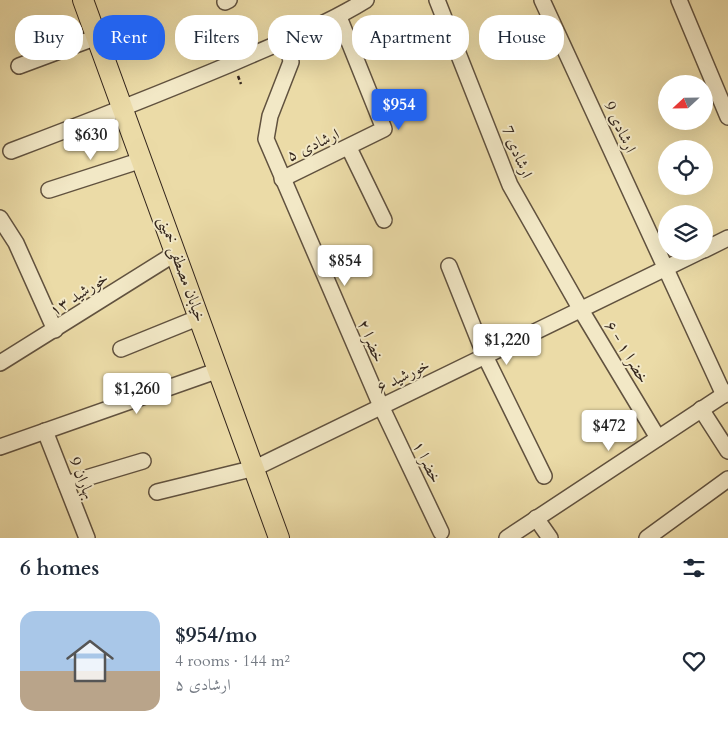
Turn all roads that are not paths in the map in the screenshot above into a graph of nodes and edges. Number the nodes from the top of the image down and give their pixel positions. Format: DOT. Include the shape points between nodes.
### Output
graph roads {
  1 [pos="83,0"];
  2 [pos="366,0"];
  3 [pos="437,0"];
  4 [pos="542,0"];
  5 [pos="679,0"];
  6 [pos="341,15"];
  7 [pos="342,24"];
  8 [pos="93,26"];
  9 [pos="93,38"];
  10 [pos="268,48"];
  11 [pos="105,60"];
  12 [pos="292,60"];
  13 [pos="19,66"];
  14 [pos="123,109"];
  15 [pos="728,117"];
  16 [pos="349,148"];
  17 [pos="11,152"];
  18 [pos="142,160"];
  19 [pos="282,179"];
  20 [pos="49,190"];
  21 [pos="0,218"];
  22 [pos="384,220"];
  23 [pos="5,234"];
  24 [pos="728,238"];
  25 [pos="713,246"];
  26 [pos="176,253"];
  27 [pos="684,260"];
  28 [pos="449,266"];
  29 [pos="666,269"];
  30 [pos="581,310"];
  31 [pos="200,317"];
  32 [pos="56,330"];
  33 [pos="122,349"];
  34 [pos="485,356"];
  35 [pos="0,363"];
  36 [pos="219,370"];
  37 [pos="726,393"];
  38 [pos="381,406"];
  39 [pos="701,409"];
  40 [pos="45,432"];
  41 [pos="658,438"];
  42 [pos="0,447"];
  43 [pos="728,451"];
  44 [pos="143,461"];
  45 [pos="255,468"];
  46 [pos="544,476"];
  47 [pos="728,479"];
  48 [pos="66,484"];
  49 [pos="156,492"];
  50 [pos="536,518"];
  51 [pos="441,532"];
  52 [pos="87,538"];
  53 [pos="279,538"];
  54 [pos="507,538"];
  55 [pos="550,538"];
  56 [pos="647,538"];
  1 -- 8 [label="main road, خیابان مصطفی خمینی"];
  2 -- 6 [label="street"];
  3 -- 30 [label="street, ارشادی 7" via="510,185"];
  4 -- 29 [label="street, ارشادی 9"];
  5 -- 15 [label="street"];
  7 -- 16 [label="street, ارشادی ۵" via="384,129"];
  9 -- 13 [label="street"];
  10 -- 14 [label="street"];
  11 -- 14 [label="main road, خیابان مصطفی خمینی"];
  12 -- 19 [label="street, خضرا ۲" via="270,116 266,139"];
  14 -- 17 [label="street"];
  14 -- 18 [label="main road, خیابان مصطفی خمینی"];
  16 -- 19 [label="street, ارشادی ۵"];
  16 -- 22 [label="street"];
  18 -- 20 [label="street"];
  18 -- 26 [label="main road, خیابان مصطفی خمینی"];
  19 -- 38 [label="street, خضرا ۲"];
  21 -- 23 [label="street"];
  23 -- 32 [label="street" via="20,252"];
  24 -- 25 [label="street, خورشید ۶"];
  26 -- 31 [label="main road, خیابان مصطفی خمینی"];
  26 -- 32 [label="street, خورشید ۱۳"];
  27 -- 29 [label="street, خورشید ۶"];
  28 -- 34 [label="street"];
  29 -- 30 [label="street, خورشید ۶"];
  29 -- 37 [label="street, ارشادی 9"];
  30 -- 34 [label="street, خورشید ۶"];
  30 -- 41 [label="street, خضرا ۱ - ۶"];
  31 -- 33 [label="street"];
  31 -- 36 [label="main road, خیابان مصطفی خمینی"];
  32 -- 35 [label="street, خورشید ۱۳"];
  34 -- 38 [label="street, خورشید ۶"];
  34 -- 46 [label="street"];
  36 -- 40 [label="street"];
  36 -- 45 [label="main road, خیابان مصطفی خمینی"];
  37 -- 39 [label="street"];
  38 -- 45 [label="street, خورشید ۶"];
  38 -- 51 [label="street, خضرا ۱"];
  39 -- 41 [label="street"];
  39 -- 43 [label="street"];
  40 -- 42 [label="street"];
  40 -- 48 [label="street, بهاران 9"];
  41 -- 50 [label="street"];
  44 -- 48 [label="street"];
  45 -- 49 [label="street, خورشید ۶"];
  45 -- 53 [label="main road, خیابان مصطفی خمینی"];
  47 -- 56 [label="street"];
  48 -- 52 [label="street, بهاران 9"];
  50 -- 54 [label="street"];
  50 -- 55 [label="street"];
}
